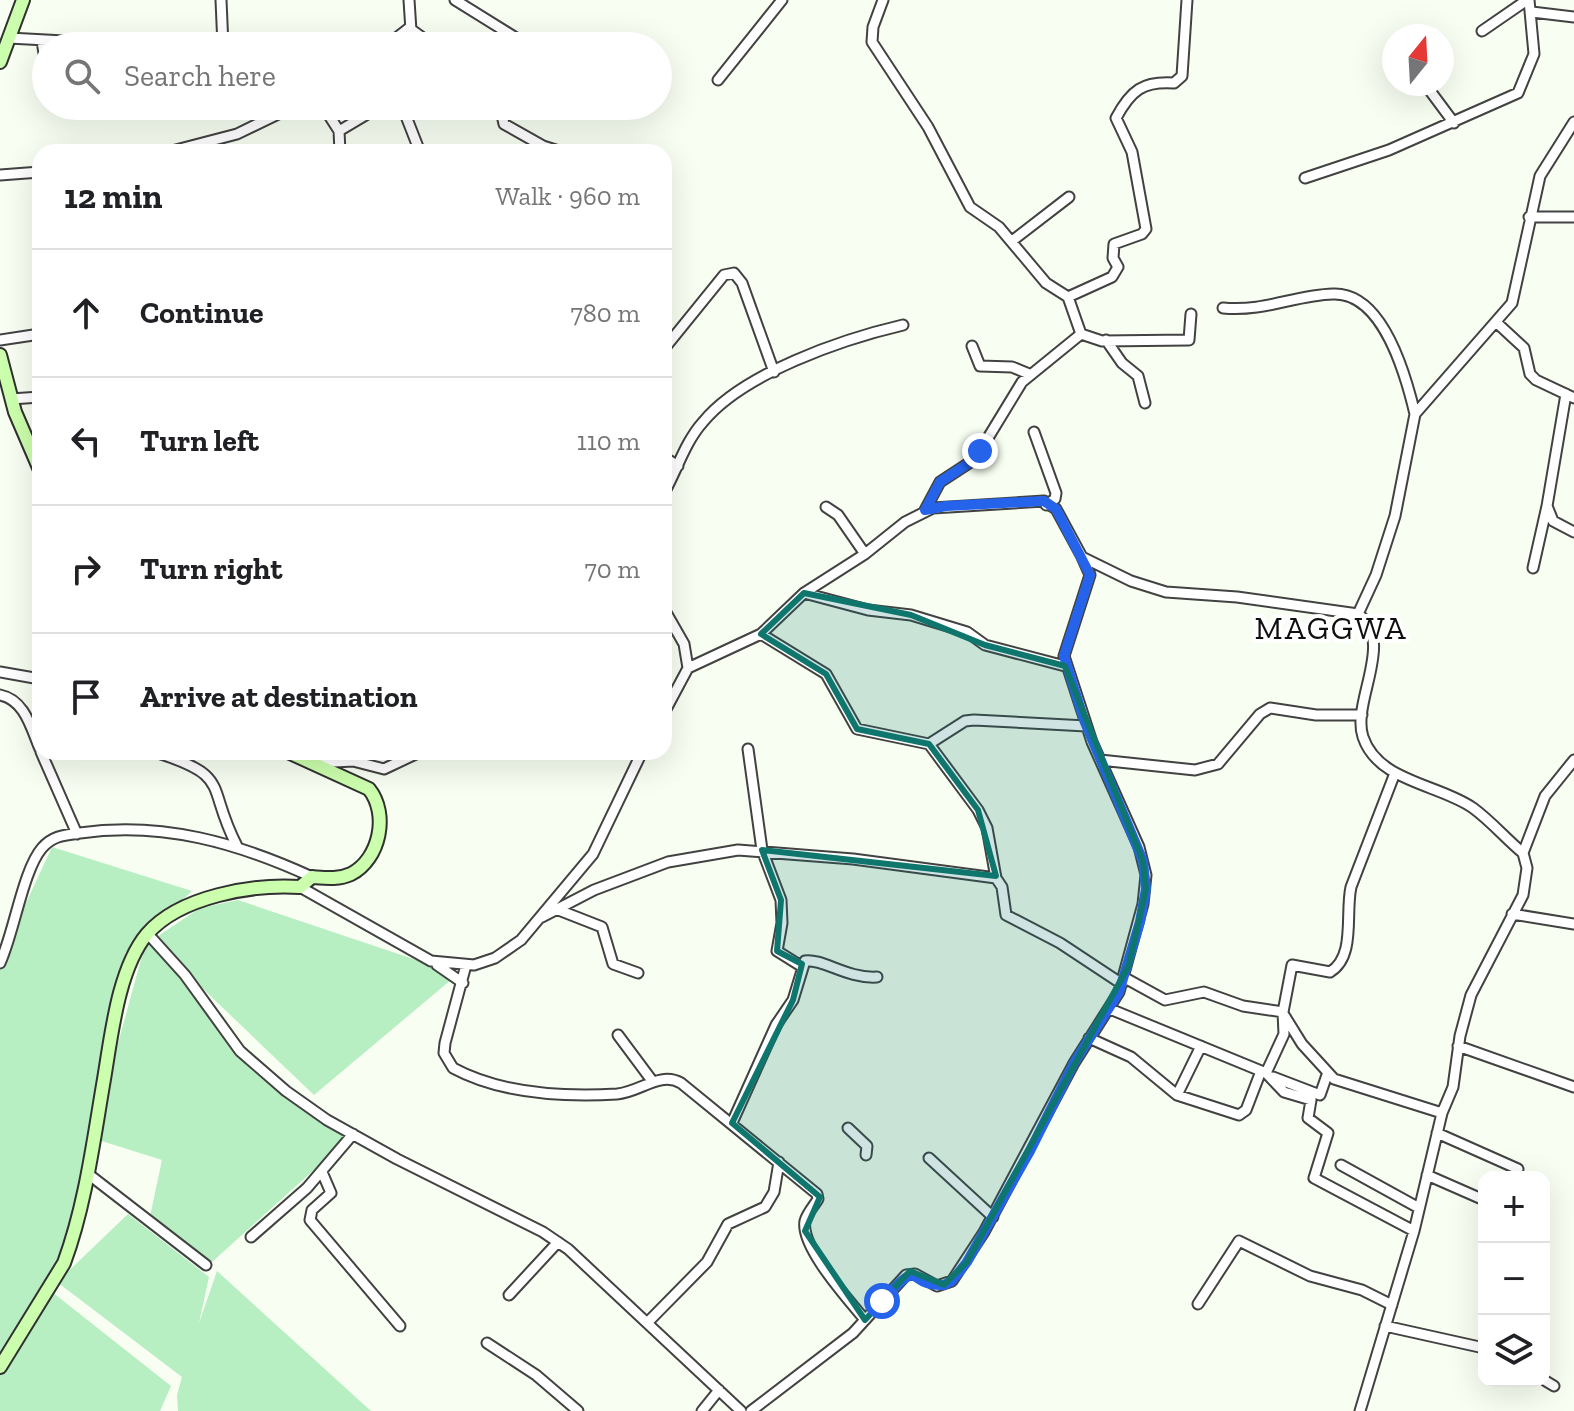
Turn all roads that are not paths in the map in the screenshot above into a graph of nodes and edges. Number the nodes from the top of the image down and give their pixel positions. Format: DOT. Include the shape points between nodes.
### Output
graph roads {
  1 [pos="23,0"];
  2 [pos="221,0"];
  3 [pos="409,0"];
  4 [pos="455,0"];
  5 [pos="782,0"];
  6 [pos="883,0"];
  7 [pos="1187,0"];
  8 [pos="1528,0"];
  9 [pos="1532,12"];
  10 [pos="1574,17"];
  11 [pos="409,28"];
  12 [pos="1482,31"];
  13 [pos="222,32"];
  14 [pos="404,32"];
  15 [pos="410,32"];
  16 [pos="415,32"];
  17 [pos="506,32"];
  18 [pos="9,38"];
  19 [pos="32,40"];
  20 [pos="1,54"];
  21 [pos="718,80"];
  22 [pos="1434,96"];
  23 [pos="266,120"];
  24 [pos="332,120"];
  25 [pos="357,120"];
  26 [pos="407,120"];
  27 [pos="503,120"];
  28 [pos="1574,122"];
  29 [pos="1454,123"];
  30 [pos="339,131"];
  31 [pos="199,144"];
  32 [pos="340,144"];
  33 [pos="417,144"];
  34 [pos="539,144"];
  35 [pos="32,173"];
  36 [pos="0,175"];
  37 [pos="1305,178"];
  38 [pos="1069,197"];
  39 [pos="1529,217"];
  40 [pos="1574,217"];
  41 [pos="1012,241"];
  42 [pos="1068,297"];
  43 [pos="1223,308"];
  44 [pos="1191,314"];
  45 [pos="1497,323"];
  46 [pos="903,325"];
  47 [pos="1081,334"];
  48 [pos="32,335"];
  49 [pos="672,339"];
  50 [pos="0,340"];
  51 [pos="1106,340"];
  52 [pos="972,346"];
  53 [pos="0,355"];
  54 [pos="774,372"];
  55 [pos="1029,374"];
  56 [pos="1570,396"];
  57 [pos="32,398"];
  58 [pos="11,399"];
  59 [pos="1145,403"];
  60 [pos="1415,414"];
  61 [pos="1034,432"];
  62 [pos="32,450"];
  63 [pos="672,462"];
  64 [pos="678,466"];
  65 [pos="672,478"];
  66 [pos="1046,505"];
  67 [pos="1547,506"];
  68 [pos="826,507"];
  69 [pos="925,510"];
  70 [pos="1574,532"];
  71 [pos="865,554"];
  72 [pos="1082,557"];
  73 [pos="1533,568"];
  74 [pos="804,593"];
  75 [pos="1358,614"];
  76 [pos="672,623"];
  77 [pos="761,634"];
  78 [pos="1065,666"];
  79 [pos="688,668"];
  80 [pos="0,672"];
  81 [pos="32,678"];
  82 [pos="0,695"];
  83 [pos="672,698"];
  84 [pos="1362,715"];
  85 [pos="1086,726"];
  86 [pos="32,731"];
  87 [pos="929,744"];
  88 [pos="748,749"];
  89 [pos="45,760"];
  90 [pos="176,760"];
  91 [pos="308,760"];
  92 [pos="403,760"];
  93 [pos="638,760"];
  94 [pos="1100,760"];
  95 [pos="1574,760"];
  96 [pos="316,763"];
  97 [pos="1395,773"];
  98 [pos="77,834"];
  99 [pos="237,846"];
  100 [pos="762,850"];
  101 [pos="1523,853"];
  102 [pos="312,877"];
  103 [pos="996,878"];
  104 [pos="300,887"];
  105 [pos="556,909"];
  106 [pos="1512,914"];
  107 [pos="542,917"];
  108 [pos="1574,924"];
  109 [pos="148,934"];
  110 [pos="431,961"];
  111 [pos="0,963"];
  112 [pos="466,965"];
  113 [pos="801,966"];
  114 [pos="638,973"];
  115 [pos="877,977"];
  116 [pos="1123,981"];
  117 [pos="463,983"];
  118 [pos="1110,1009"];
  119 [pos="1283,1012"];
  120 [pos="618,1035"];
  121 [pos="1089,1038"];
  122 [pos="1201,1046"];
  123 [pos="1458,1046"];
  124 [pos="1266,1073"];
  125 [pos="1327,1075"];
  126 [pos="653,1082"];
  127 [pos="1574,1087"];
  128 [pos="1177,1095"];
  129 [pos="1442,1113"];
  130 [pos="732,1123"];
  131 [pos="848,1128"];
  132 [pos="1437,1133"];
  133 [pos="353,1134"];
  134 [pos="866,1155"];
  135 [pos="929,1158"];
  136 [pos="779,1162"];
  137 [pos="1341,1165"];
  138 [pos="1518,1169"];
  139 [pos="322,1172"];
  140 [pos="87,1173"];
  141 [pos="1427,1175"];
  142 [pos="1478,1197"];
  143 [pos="1419,1208"];
  144 [pos="993,1217"];
  145 [pos="1414,1231"];
  146 [pos="251,1237"];
  147 [pos="558,1242"];
  148 [pos="206,1265"];
  149 [pos="509,1295"];
  150 [pos="1198,1304"];
  151 [pos="1392,1305"];
  152 [pos="865,1320"];
  153 [pos="647,1323"];
  154 [pos="400,1326"];
  155 [pos="1385,1326"];
  156 [pos="487,1343"];
  157 [pos="1478,1347"];
  158 [pos="0,1367"];
  159 [pos="1550,1384"];
  160 [pos="1554,1386"];
  161 [pos="719,1390"];
  162 [pos="578,1411"];
  163 [pos="702,1411"];
  164 [pos="741,1411"];
  165 [pos="751,1411"];
  166 [pos="1360,1411"];
  1 -- 18 [label="street"];
  2 -- 13 [label="street"];
  3 -- 11 [label="street"];
  4 -- 17 [label="street"];
  5 -- 21 [label="street"];
  6 -- 41 [label="street" via="872,42 928,127 974,212"];
  7 -- 42 [label="street" via="1182,76 1174,83 1143,83 1116,118 1132,152 1146,229 1114,244 1113,258 1119,266 1112,277"];
  8 -- 9 [label="street"];
  8 -- 12 [label="street"];
  9 -- 10 [label="street"];
  9 -- 29 [label="street" via="1534,54 1520,90"];
  11 -- 14 [label="street"];
  11 -- 15 [label="street"];
  11 -- 16 [label="street"];
  18 -- 19 [label="street"];
  18 -- 20 [label="street"];
  22 -- 29 [label="street"];
  23 -- 31 [label="street"];
  24 -- 30 [label="street"];
  25 -- 30 [label="street"];
  26 -- 33 [label="street"];
  27 -- 34 [label="street"];
  28 -- 39 [label="street" via="1543,169"];
  29 -- 37 [label="street" via="1366,160"];
  30 -- 32 [label="street"];
  35 -- 36 [label="street"];
  38 -- 41 [label="street"];
  39 -- 40 [label="street"];
  39 -- 45 [label="street" via="1515,295"];
  41 -- 42 [label="street" via="1046,283"];
  42 -- 47 [label="street"];
  43 -- 60 [label="street" via="1250,309 1335,294 1355,300 1381,323"];
  44 -- 51 [label="street" via="1189,340"];
  45 -- 56 [label="street" via="1524,348 1530,374"];
  45 -- 60 [label="street"];
  46 -- 54 [label="street"];
  47 -- 51 [label="street"];
  47 -- 55 [label="street"];
  48 -- 50 [label="street"];
  49 -- 54 [label="street" via="724,275 734,273"];
  51 -- 59 [label="street" via="1138,376"];
  52 -- 55 [label="street" via="980,366 1012,367"];
  53 -- 58 [label="street"];
  54 -- 64 [label="street" via="713,411"];
  55 -- 69 [label="street" via="976,457 940,482"];
  56 -- 67 [label="street"];
  57 -- 58 [label="street"];
  58 -- 62 [label="street"];
  60 -- 75 [label="street" via="1395,516"];
  61 -- 66 [label="street" via="1056,493"];
  63 -- 64 [label="street"];
  64 -- 65 [label="street"];
  66 -- 69 [label="street" via="1035,500"];
  66 -- 72 [label="street" via="1056,509"];
  67 -- 70 [label="street" via="1553,521"];
  67 -- 73 [label="street"];
  68 -- 71 [label="street" via="838,515"];
  69 -- 71 [label="street"];
  71 -- 74 [label="street"];
  72 -- 75 [label="street" via="1166,592"];
  72 -- 78 [label="street" via="1090,575 1063,650"];
  74 -- 77 [label="street"];
  74 -- 78 [label="street" via="911,615 967,632 985,645"];
  75 -- 84 [label="street" via="1371,636"];
  76 -- 79 [label="street" via="684,644"];
  77 -- 79 [label="street"];
  77 -- 87 [label="street" via="826,674 857,729"];
  78 -- 85 [label="street"];
  79 -- 83 [label="street"];
  80 -- 81 [label="street"];
  82 -- 86 [label="street" via="22,708"];
  84 -- 94 [label="street" via="1270,708 1218,764 1195,770"];
  84 -- 97 [label="street" via="1365,743"];
  85 -- 87 [label="street" via="965,721"];
  85 -- 94 [label="street"];
  87 -- 103 [label="street" via="978,810 987,828"];
  88 -- 100 [label="street"];
  89 -- 98 [label="street"];
  90 -- 99 [label="street" via="204,771 216,786"];
  91 -- 96 [label="street"];
  92 -- 96 [label="street" via="384,769 353,761"];
  93 -- 107 [label="street" via="603,838"];
  94 -- 116 [label="street" via="1134,833 1146,875 1142,913"];
  95 -- 101 [label="street" via="1545,796"];
  96 -- 102 [label="street" via="369,789 380,816 377,840 363,866 339,878"];
  97 -- 101 [label="street" via="1474,809"];
  97 -- 119 [label="street" via="1351,887 1347,945 1340,962 1330,972 1292,965"];
  98 -- 99 [label="street" via="138,829 185,833"];
  98 -- 111 [label="street" via="54,838 31,867"];
  99 -- 102 [label="street"];
  100 -- 103 [label="street"];
  100 -- 105 [label="street" via="676,860"];
  100 -- 113 [label="street" via="781,900 777,951"];
  101 -- 106 [label="street" via="1527,877"];
  102 -- 104 [label="street"];
  103 -- 116 [label="street" via="1006,915"];
  104 -- 109 [label="street" via="203,900"];
  104 -- 110 [label="street"];
  105 -- 107 [label="street"];
  105 -- 114 [label="street" via="602,927 613,964"];
  106 -- 108 [label="street"];
  106 -- 123 [label="street" via="1471,995"];
  107 -- 112 [label="street" via="506,951"];
  109 -- 133 [label="street" via="240,1051 286,1091"];
  109 -- 140 [label="street" via="137,951 112,1026"];
  110 -- 112 [label="street"];
  110 -- 117 [label="street"];
  112 -- 117 [label="street"];
  113 -- 115 [label="street" via="808,959 854,977"];
  113 -- 130 [label="street" via="793,1000 776,1025"];
  116 -- 118 [label="street"];
  116 -- 119 [label="street" via="1165,1000 1204,992 1243,1006"];
  117 -- 126 [label="street" via="444,1053 463,1074 545,1093 620,1094"];
  118 -- 121 [label="street"];
  118 -- 122 [label="street"];
  119 -- 124 [label="street" via="1284,1034"];
  119 -- 125 [label="street"];
  120 -- 126 [label="street"];
  121 -- 128 [label="street" via="1131,1057"];
  121 -- 144 [label="street"];
  122 -- 124 [label="street"];
  122 -- 128 [label="street"];
  123 -- 127 [label="street"];
  123 -- 129 [label="street" via="1453,1087"];
  124 -- 125 [label="street" via="1320,1095"];
  124 -- 128 [label="street" via="1239,1115"];
  124 -- 145 [label="street" via="1284,1092 1311,1100 1308,1118 1328,1133 1314,1178"];
  125 -- 129 [label="street"];
  126 -- 130 [label="street" via="673,1078"];
  129 -- 132 [label="street"];
  130 -- 136 [label="street"];
  131 -- 134 [label="street" via="867,1146"];
  132 -- 138 [label="street"];
  132 -- 141 [label="street"];
  133 -- 139 [label="street"];
  133 -- 147 [label="street"];
  135 -- 144 [label="street"];
  136 -- 152 [label="street" via="817,1194 805,1231 823,1265"];
  136 -- 153 [label="street" via="774,1192 765,1207 728,1224 707,1262"];
  137 -- 143 [label="street"];
  139 -- 146 [label="street"];
  139 -- 154 [label="street" via="331,1193 312,1210 310,1220"];
  140 -- 148 [label="street"];
  140 -- 158 [label="street" via="64,1263"];
  141 -- 142 [label="street"];
  141 -- 143 [label="street"];
  143 -- 145 [label="street"];
  144 -- 152 [label="street" via="952,1281 937,1286 906,1275"];
  145 -- 151 [label="street"];
  147 -- 149 [label="street"];
  147 -- 153 [label="street"];
  150 -- 151 [label="street" via="1239,1241 1310,1276 1362,1290"];
  151 -- 155 [label="street"];
  152 -- 165 [label="street"];
  153 -- 161 [label="street"];
  155 -- 157 [label="street"];
  155 -- 166 [label="street"];
  156 -- 162 [label="street"];
  159 -- 160 [label="street"];
  161 -- 163 [label="street"];
  161 -- 164 [label="street"];
}
